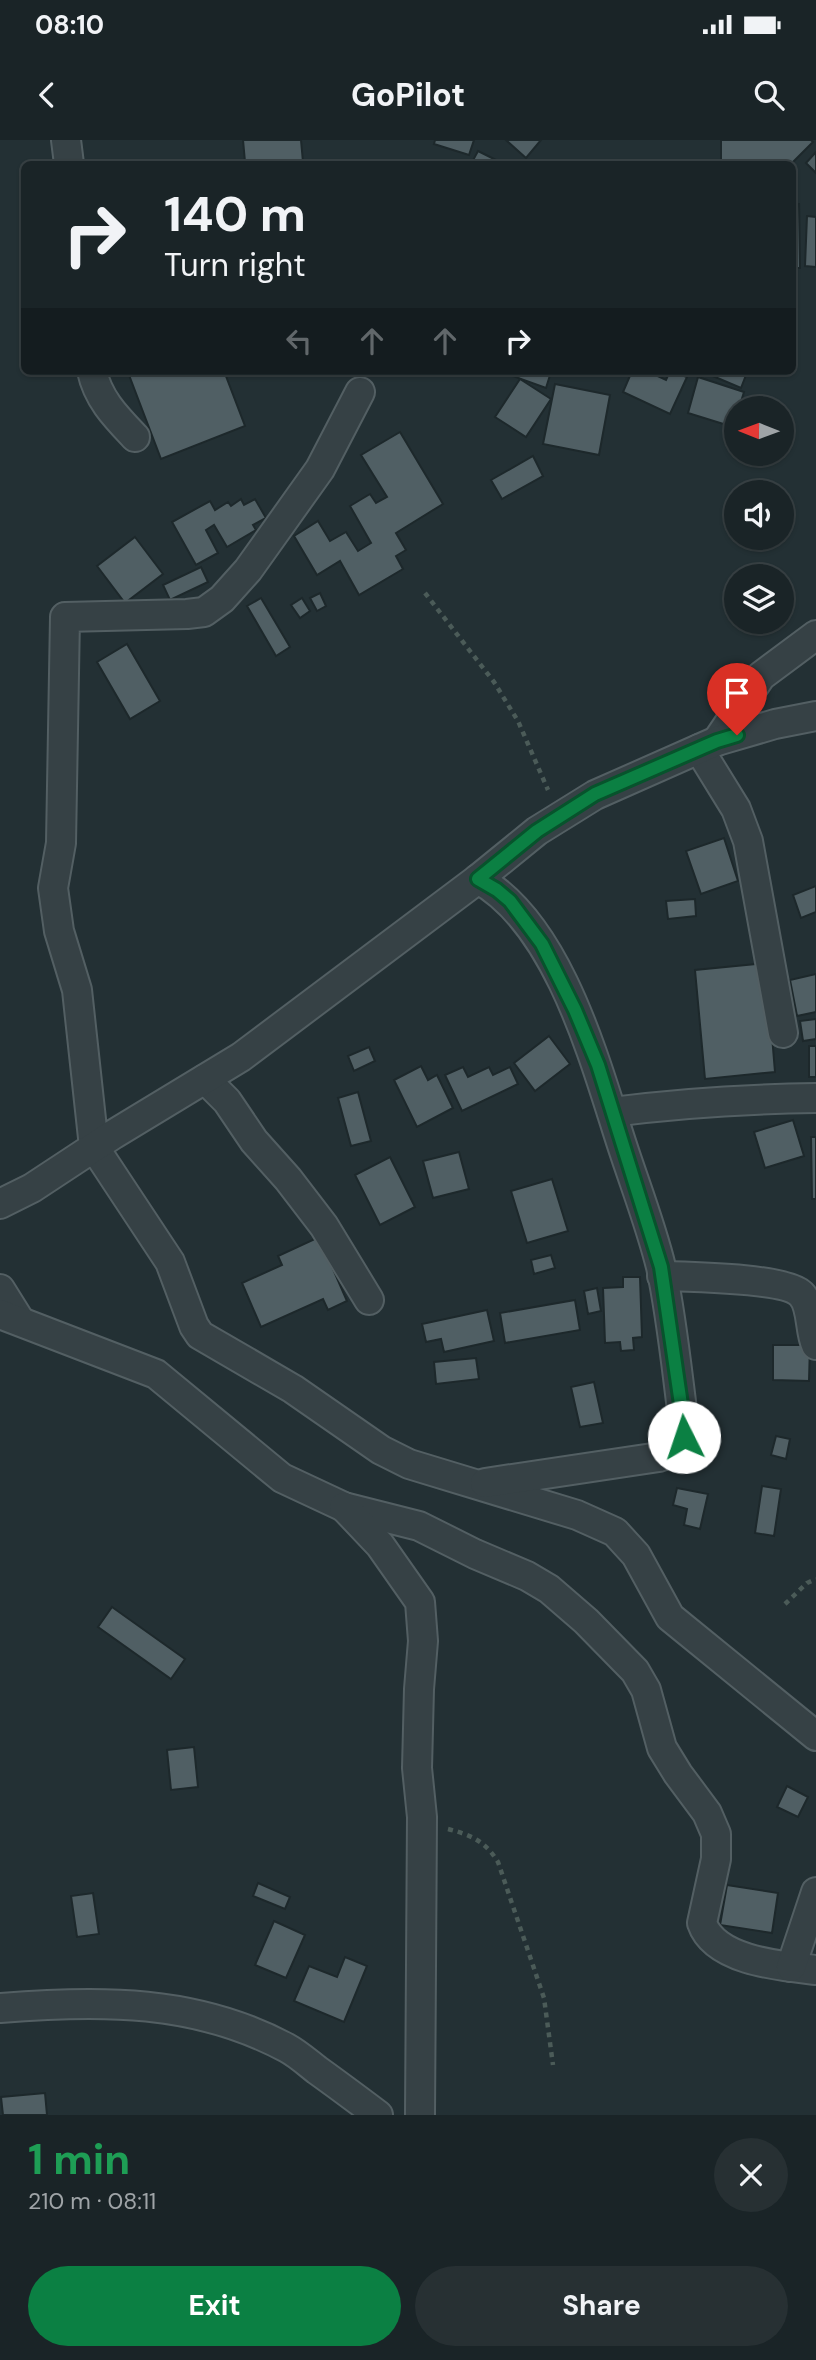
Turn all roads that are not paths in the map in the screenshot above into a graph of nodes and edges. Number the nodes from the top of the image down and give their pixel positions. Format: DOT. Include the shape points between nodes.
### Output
graph roads {
  1 [pos="66,140"];
  2 [pos="69,161"];
  3 [pos="93,375"];
  4 [pos="360,392"];
  5 [pos="135,437"];
  6 [pos="816,635"];
  7 [pos="816,716"];
  8 [pos="708,745"];
  9 [pos="478,879"];
  10 [pos="783,1033"];
  11 [pos="205,1079"];
  12 [pos="816,1098"];
  13 [pos="612,1112"];
  14 [pos="94,1147"];
  15 [pos="0,1204"];
  16 [pos="662,1276"];
  17 [pos="0,1289"];
  18 [pos="369,1300"];
  19 [pos="10,1318"];
  20 [pos="816,1345"];
  21 [pos="479,1484"];
  22 [pos="344,1507"];
  23 [pos="816,1736"];
  24 [pos="816,1892"];
  25 [pos="804,1969"];
  26 [pos="0,2008"];
  27 [pos="378,2115"];
  28 [pos="420,2115"];
  1 -- 2 [label="street"];
  3 -- 5 [label="street" via="109,410"];
  4 -- 14 [label="street" via="320,469 222,600 204,612 187,614 65,617 61,843 53,888 59,931 78,990"];
  6 -- 8 [label="street" via="761,676"];
  7 -- 8 [label="street"];
  8 -- 9 [label="street" via="595,794 537,831"];
  8 -- 10 [label="street" via="748,841"];
  9 -- 11 [label="street" via="241,1058"];
  9 -- 13 [label="street" via="510,901 542,944 598,1065"];
  11 -- 14 [label="street"];
  11 -- 18 [label="street" via="324,1226"];
  12 -- 13 [label="street" via="670,1104"];
  13 -- 16 [label="street"];
  14 -- 15 [label="street"];
  14 -- 21 [label="street" via="170,1262 200,1335 293,1389 381,1450 409,1464"];
  16 -- 20 [label="street" via="789,1286 801,1294 808,1307"];
  16 -- 21 [label="street" via="684,1425 679,1450 659,1457"];
  17 -- 19 [label="street"];
  19 -- 22 [label="street" via="156,1374 282,1478"];
  21 -- 23 [label="street" via="615,1532 636,1555 670,1617"];
  22 -- 25 [label="street" via="419,1526 527,1576 586,1621 619,1654 646,1690 662,1748 707,1813 716,1835 716,1859 702,1923 705,1934 736,1954"];
  22 -- 28 [label="street" via="380,1545 420,1602"];
  24 -- 25 [label="street"];
  26 -- 27 [label="street" via="73,2002 145,2006 207,2016 289,2049"];
}
